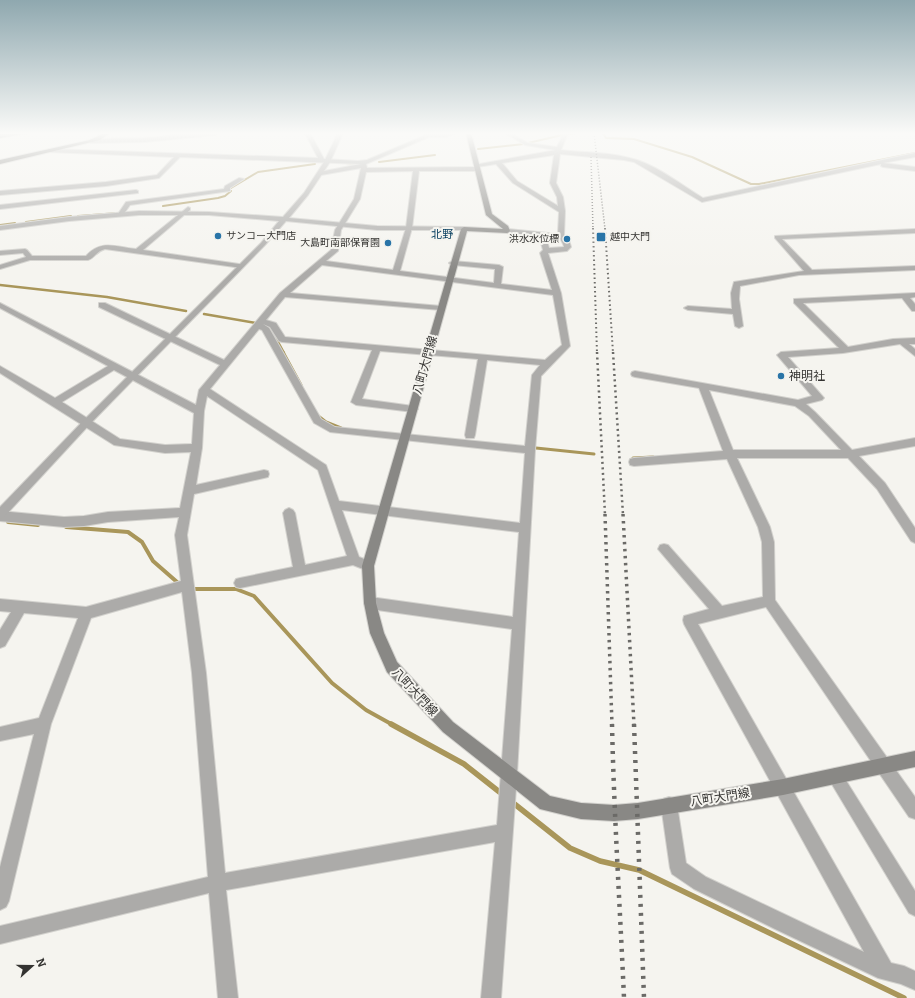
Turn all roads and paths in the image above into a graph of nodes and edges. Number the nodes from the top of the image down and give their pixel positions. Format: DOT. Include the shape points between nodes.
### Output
graph roads {
  1 [pos="135,180"];
  2 [pos="239,180"];
  3 [pos="316,180"];
  4 [pos="361,180"];
  5 [pos="415,180"];
  6 [pos="480,180"];
  7 [pos="513,180"];
  8 [pos="554,180"];
  9 [pos="667,180"];
  10 [pos="800,180"];
  11 [pos="68,188"];
  12 [pos="136,192"];
  13 [pos="0,193"];
  14 [pos="63,200"];
  15 [pos="0,207"];
  16 [pos="187,211"];
  17 [pos="562,211"];
  18 [pos="122,212"];
  19 [pos="284,219"];
  20 [pos="0,223"];
  21 [pos="341,225"];
  22 [pos="0,228"];
  23 [pos="409,228"];
  24 [pos="464,229"];
  25 [pos="507,231"];
  26 [pos="915,232"];
  27 [pos="542,234"];
  28 [pos="561,236"];
  29 [pos="547,250"];
  30 [pos="137,252"];
  31 [pos="0,253"];
  32 [pos="30,258"];
  33 [pos="321,263"];
  34 [pos="453,263"];
  35 [pos="239,266"];
  36 [pos="0,267"];
  37 [pos="915,268"];
  38 [pos="396,273"];
  39 [pos="810,273"];
  40 [pos="450,280"];
  41 [pos="497,285"];
  42 [pos="558,294"];
  43 [pos="283,295"];
  44 [pos="915,295"];
  45 [pos="904,296"];
  46 [pos="0,305"];
  47 [pos="102,305"];
  48 [pos="441,308"];
  49 [pos="688,308"];
  50 [pos="915,309"];
  51 [pos="737,312"];
  52 [pos="260,324"];
  53 [pos="739,326"];
  54 [pos="170,337"];
  55 [pos="915,341"];
  56 [pos="902,342"];
  57 [pos="377,347"];
  58 [pos="845,349"];
  59 [pos="428,352"];
  60 [pos="915,353"];
  61 [pos="483,357"];
  62 [pos="547,363"];
  63 [pos="225,364"];
  64 [pos="114,366"];
  65 [pos="0,369"];
  66 [pos="635,374"];
  67 [pos="132,376"];
  68 [pos="703,387"];
  69 [pos="204,390"];
  70 [pos="55,402"];
  71 [pos="798,403"];
  72 [pos="413,409"];
  73 [pos="199,411"];
  74 [pos="87,422"];
  75 [pos="470,435"];
  76 [pos="404,438"];
  77 [pos="915,442"];
  78 [pos="197,448"];
  79 [pos="530,450"];
  80 [pos="849,454"];
  81 [pos="730,455"];
  82 [pos="634,462"];
  83 [pos="264,474"];
  84 [pos="189,491"];
  85 [pos="334,505"];
  86 [pos="385,510"];
  87 [pos="1,511"];
  88 [pos="185,512"];
  89 [pos="289,513"];
  90 [pos="525,528"];
  91 [pos="914,535"];
  92 [pos="664,549"];
  93 [pos="354,560"];
  94 [pos="368,566"];
  95 [pos="300,571"];
  96 [pos="240,583"];
  97 [pos="188,585"];
  98 [pos="769,601"];
  99 [pos="370,603"];
  100 [pos="0,605"];
  101 [pos="22,607"];
  102 [pos="719,612"];
  103 [pos="86,613"];
  104 [pos="519,624"];
  105 [pos="0,642"];
  106 [pos="44,724"];
  107 [pos="0,734"];
  108 [pos="915,759"];
  109 [pos="884,766"];
  110 [pos="508,774"];
  111 [pos="835,776"];
  112 [pos="783,787"];
  113 [pos="669,805"];
  114 [pos="915,811"];
  115 [pos="504,832"];
  116 [pos="217,883"];
  117 [pos="0,901"];
  118 [pos="915,907"];
  119 [pos="0,935"];
  120 [pos="885,971"];
  121 [pos="915,981"];
  122 [pos="228,998"];
  123 [pos="491,998"];
  1 -- 11 [label="street"];
  2 -- 18 [label="street" via="227,187 228,190 128,203"];
  3 -- 19 [label="street" via="300,203"];
  4 -- 21 [label="street" via="357,199"];
  5 -- 23 [label="street"];
  6 -- 25 [label="main road" via="489,215 506,227"];
  7 -- 17 [label="street"];
  8 -- 17 [label="street"];
  9 -- 10 [label="street" via="702,200"];
  11 -- 13 [label="street"];
  11 -- 14 [label="street"];
  12 -- 14 [label="street"];
  14 -- 15 [label="street"];
  16 -- 18 [label="street"];
  16 -- 19 [label="street"];
  16 -- 30 [label="street"];
  17 -- 28 [label="street"];
  18 -- 20 [label="street" via="83,212"];
  18 -- 22 [label="street"];
  19 -- 21 [label="street"];
  19 -- 35 [label="street" via="263,244"];
  21 -- 23 [label="street"];
  21 -- 33 [label="street" via="334,251"];
  23 -- 24 [label="street"];
  23 -- 38 [label="street"];
  24 -- 25 [label="main road"];
  24 -- 34 [label="main road, 八町大門線"];
  25 -- 27 [label="street"];
  26 -- 39 [label="street" via="777,237"];
  27 -- 28 [label="street"];
  27 -- 29 [label="street"];
  28 -- 29 [label="street" via="566,240 568,247 565,250"];
  29 -- 42 [label="street" via="544,253"];
  30 -- 32 [label="street" via="105,247 95,250 88,258"];
  30 -- 35 [label="street"];
  31 -- 32 [label="street" via="25,251"];
  32 -- 36 [label="street"];
  33 -- 38 [label="street"];
  33 -- 43 [label="street"];
  34 -- 40 [label="main road, 八町大門線"];
  34 -- 41 [label="street" via="499,267"];
  35 -- 54 [label="street"];
  37 -- 39 [label="street"];
  38 -- 40 [label="street"];
  39 -- 51 [label="street" via="736,284"];
  40 -- 41 [label="street"];
  40 -- 48 [label="main road, 八町大門線"];
  41 -- 42 [label="street"];
  42 -- 62 [label="street" via="566,346"];
  43 -- 48 [label="street"];
  43 -- 52 [label="street"];
  44 -- 45 [label="street"];
  45 -- 50 [label="street"];
  45 -- 58 [label="street" via="797,301"];
  46 -- 64 [label="street"];
  47 -- 54 [label="street"];
  48 -- 59 [label="main road, 八町大門線"];
  49 -- 51 [label="street"];
  51 -- 53 [label="street"];
  52 -- 57 [label="street" via="273,325 282,339"];
  52 -- 63 [label="street"];
  52 -- 76 [label="street" via="265,328 317,421 333,430"];
  54 -- 63 [label="street"];
  54 -- 67 [label="street"];
  55 -- 56 [label="street"];
  56 -- 58 [label="street"];
  56 -- 60 [label="street"];
  57 -- 59 [label="street"];
  57 -- 72 [label="street" via="356,402"];
  58 -- 71 [label="street" via="781,355 820,398"];
  59 -- 61 [label="street"];
  59 -- 72 [label="main road, 八町大門線"];
  61 -- 62 [label="street"];
  61 -- 75 [label="street"];
  62 -- 79 [label="street" via="537,375"];
  63 -- 69 [label="street"];
  64 -- 67 [label="street"];
  64 -- 70 [label="street"];
  65 -- 70 [label="street"];
  66 -- 68 [label="street"];
  67 -- 73 [label="street"];
  67 -- 74 [label="street"];
  68 -- 71 [label="street"];
  68 -- 81 [label="street"];
  69 -- 73 [label="street"];
  69 -- 85 [label="street" via="322,468"];
  70 -- 74 [label="street"];
  71 -- 80 [label="street" via="812,414"];
  72 -- 76 [label="main road, 八町大門線"];
  73 -- 78 [label="street"];
  74 -- 78 [label="street" via="118,442 165,449"];
  74 -- 87 [label="street"];
  76 -- 79 [label="street"];
  76 -- 86 [label="main road, 八町大門線"];
  77 -- 80 [label="street"];
  78 -- 84 [label="street"];
  79 -- 90 [label="street"];
  80 -- 81 [label="street"];
  80 -- 91 [label="street" via="881,486"];
  81 -- 82 [label="street"];
  81 -- 98 [label="street" via="764,527 768,542"];
  83 -- 84 [label="street"];
  84 -- 88 [label="street"];
  85 -- 86 [label="street"];
  85 -- 93 [label="street"];
  86 -- 90 [label="street"];
  86 -- 94 [label="main road, 八町大門線"];
  87 -- 88 [label="street" via="64,522"];
  88 -- 97 [label="street" via="181,535"];
  89 -- 95 [label="street"];
  90 -- 104 [label="street"];
  92 -- 102 [label="street"];
  93 -- 94 [label="street"];
  93 -- 95 [label="street"];
  94 -- 99 [label="main road, 八町大門線"];
  95 -- 96 [label="street"];
  97 -- 103 [label="street"];
  97 -- 116 [label="street" via="199,673"];
  98 -- 102 [label="street"];
  98 -- 109 [label="street"];
  99 -- 104 [label="street"];
  99 -- 110 [label="main road, 八町大門線" via="377,633 392,667 448,727"];
  100 -- 101 [label="street"];
  101 -- 103 [label="street"];
  101 -- 105 [label="street"];
  102 -- 112 [label="street" via="689,620"];
  103 -- 106 [label="street"];
  104 -- 110 [label="street"];
  106 -- 107 [label="street"];
  106 -- 117 [label="street"];
  108 -- 109 [label="main road, 八町大門線"];
  109 -- 111 [label="main road, 八町大門線"];
  109 -- 114 [label="street"];
  110 -- 113 [label="main road, 八町大門線" via="546,803 580,811 614,813"];
  110 -- 115 [label="street"];
  111 -- 112 [label="main road, 八町大門線"];
  111 -- 118 [label="street"];
  112 -- 113 [label="main road, 八町大門線"];
  112 -- 120 [label="street"];
  113 -- 120 [label="street" via="678,868 714,890"];
  115 -- 116 [label="street"];
  115 -- 123 [label="street"];
  116 -- 119 [label="street"];
  116 -- 122 [label="street"];
  120 -- 121 [label="street" via="904,975"];
}
